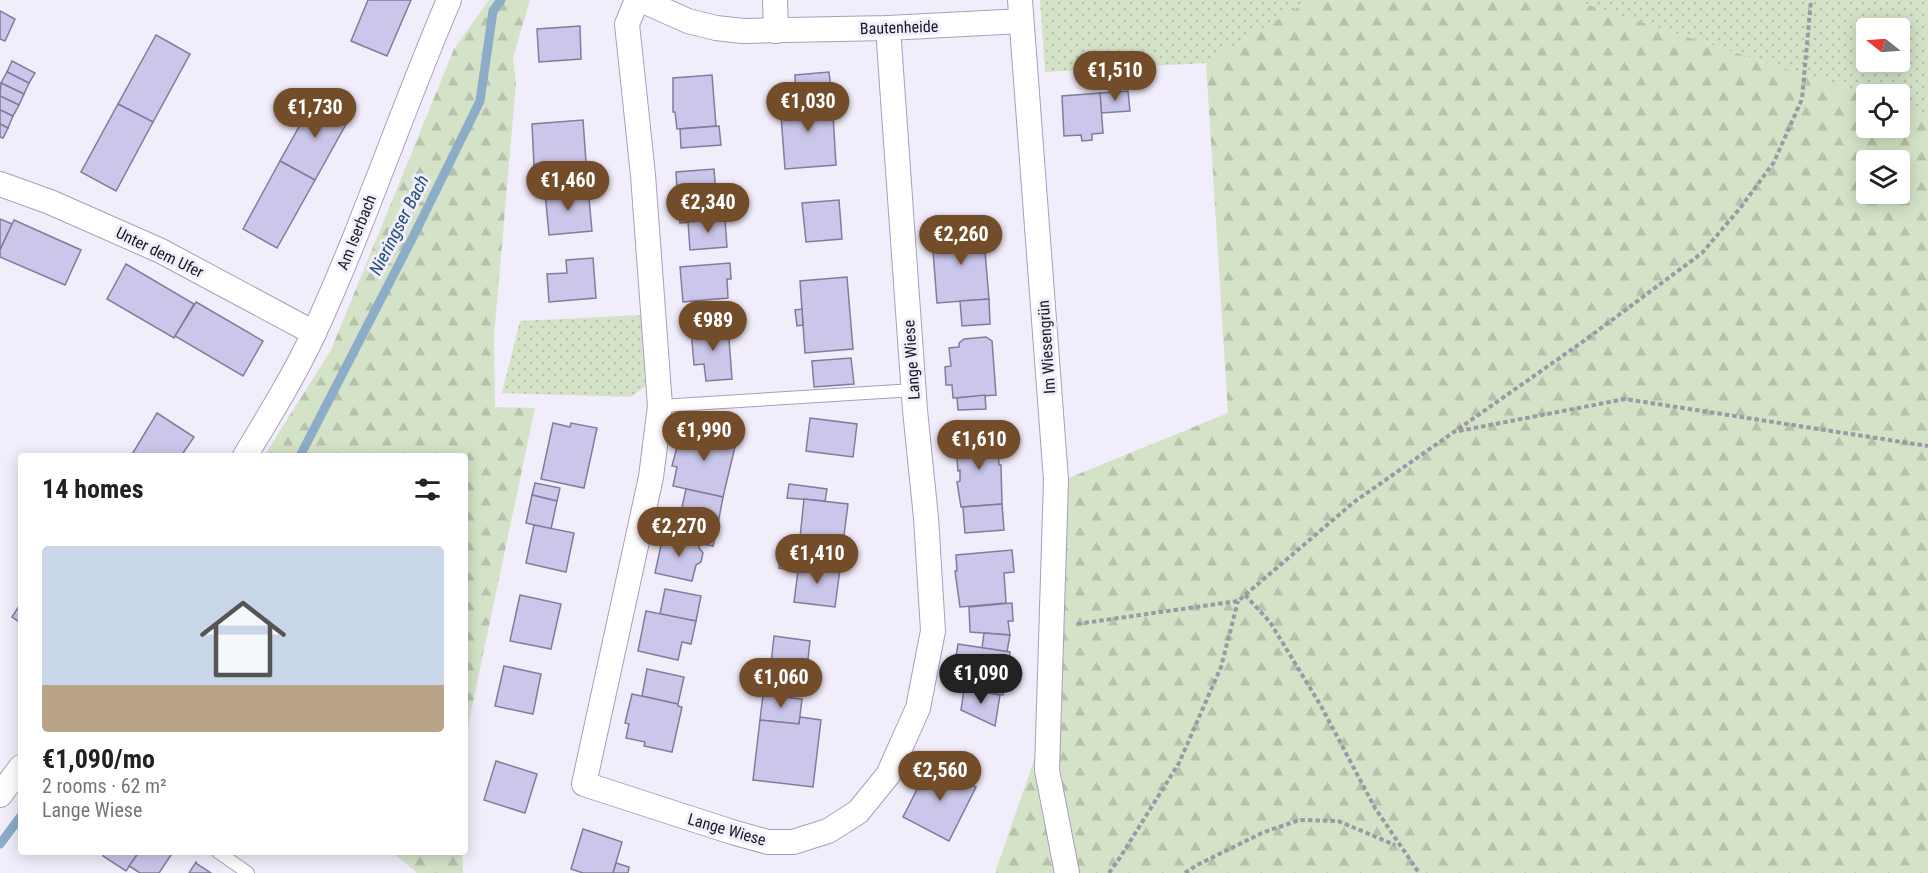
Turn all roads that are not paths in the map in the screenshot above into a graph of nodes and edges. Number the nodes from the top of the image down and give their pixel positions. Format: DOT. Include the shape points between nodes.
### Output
graph roads {
  1 [pos="449,0"];
  2 [pos="639,0"];
  3 [pos="775,0"];
  4 [pos="1020,10"];
  5 [pos="888,28"];
  6 [pos="776,31"];
  7 [pos="0,184"];
  8 [pos="314,333"];
  9 [pos="914,390"];
  10 [pos="660,406"];
  11 [pos="247,453"];
  12 [pos="18,771"];
  13 [pos="0,795"];
  14 [pos="222,855"];
  15 [pos="248,873"];
  16 [pos="1067,873"];
  1 -- 8 [label="street, Am Iserbach"];
  2 -- 6 [label="street, Bautenheide" via="716,28"];
  2 -- 10 [label="street, Lange Wiese" via="627,24"];
  3 -- 6 [label="street"];
  4 -- 5 [label="street, Bautenheide"];
  4 -- 16 [label="street, Im Wiesengrün" via="1056,480 1047,770"];
  5 -- 6 [label="street, Bautenheide"];
  5 -- 9 [label="street, Lange Wiese"];
  7 -- 8 [label="street, Unter dem Ufer" via="161,251"];
  8 -- 11 [label="street, Am Iserbach"];
  9 -- 10 [label="lane"];
  9 -- 10 [label="street, Lange Wiese" via="933,631 918,708 888,775 858,812 828,831 793,842 768,842 584,784 651,477"];
  12 -- 13 [label="street"];
  14 -- 15 [label="lane"];
}
